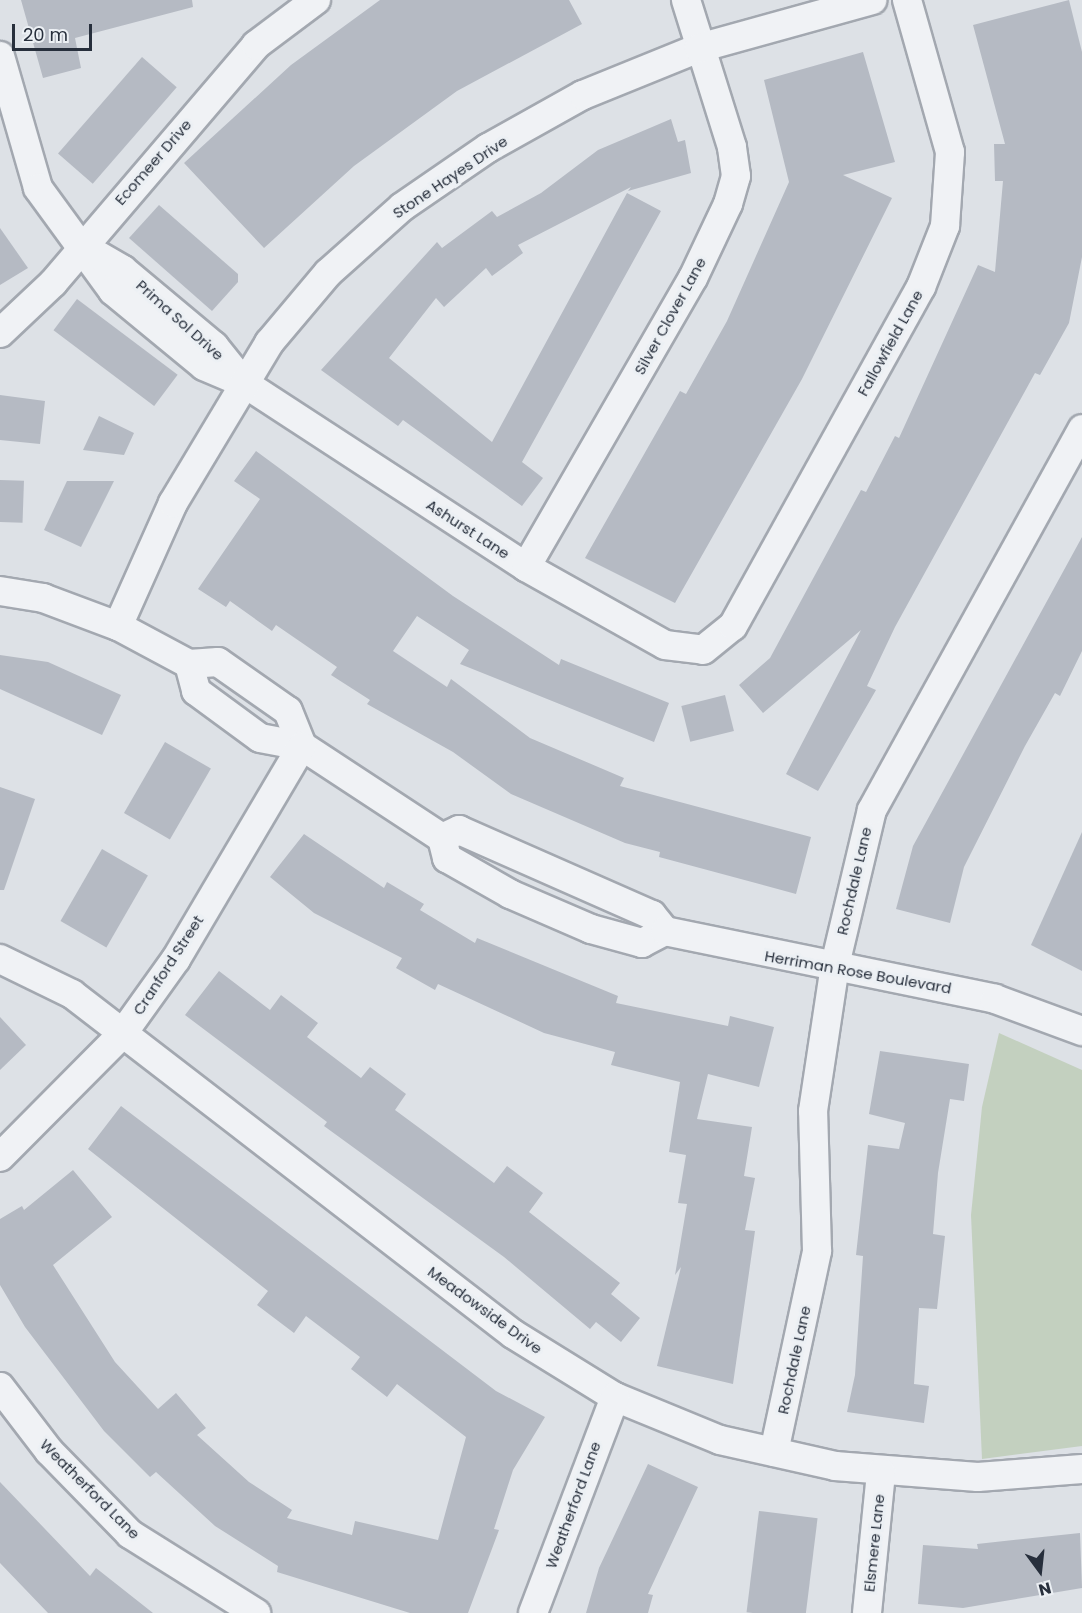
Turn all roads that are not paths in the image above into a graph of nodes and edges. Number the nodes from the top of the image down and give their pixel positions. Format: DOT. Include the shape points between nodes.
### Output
graph roads {
  1 [pos="316,0"];
  2 [pos="686,0"];
  3 [pos="872,0"];
  4 [pos="907,0"];
  5 [pos="699,48"];
  6 [pos="0,56"];
  7 [pos="81,246"];
  8 [pos="0,333"];
  9 [pos="244,383"];
  10 [pos="1082,429"];
  11 [pos="526,567"];
  12 [pos="0,591"];
  13 [pos="118,626"];
  14 [pos="703,650"];
  15 [pos="189,664"];
  16 [pos="302,746"];
  17 [pos="0,959"];
  18 [pos="835,965"];
  19 [pos="1082,1031"];
  20 [pos="123,1034"];
  21 [pos="0,1157"];
  22 [pos="0,1387"];
  23 [pos="615,1397"];
  24 [pos="774,1452"];
  25 [pos="1082,1469"];
  26 [pos="881,1473"];
  27 [pos="256,1613"];
  28 [pos="533,1613"];
  29 [pos="867,1613"];
  1 -- 7 [label="street, Ecomeer Drive" via="256,45"];
  2 -- 5 [label="street"];
  3 -- 5 [label="street, Stone Hayes Drive"];
  4 -- 14 [label="street, Fallowfield Lane" via="950,152 945,226 921,287 733,626"];
  5 -- 9 [label="street, Stone Hayes Drive" via="583,95 488,148 402,207 328,273"];
  5 -- 11 [label="street, Silver Clover Lane" via="732,147 736,176 728,204 693,278"];
  6 -- 7 [label="street, Prima Sol Drive" via="38,188"];
  7 -- 8 [label="street, Ecomeer Drive" via="19,321"];
  7 -- 9 [label="street, Prima Sol Drive" via="113,291 204,366"];
  9 -- 11 [label="street, Ashurst Lane"];
  9 -- 13 [label="street, Stone Hayes Drive" via="173,503"];
  10 -- 18 [label="street, Rochdale Lane" via="872,810"];
  11 -- 14 [label="street, Ashurst Lane" via="665,645"];
  12 -- 13 [label="street" via="42,598"];
  13 -- 15 [label="street"];
  15 -- 16 [label="street, Herriman Rose Boulevard" via="196,691 260,738"];
  15 -- 16 [label="street" via="218,662 288,711"];
  16 -- 18 [label="street, Herriman Rose Boulevard" via="442,838 459,830 652,915 665,932 786,960"];
  16 -- 20 [label="street, Cranford Street" via="176,959"];
  17 -- 20 [label="street, Meadowside Drive" via="72,994"];
  18 -- 19 [label="street, Herriman Rose Boulevard" via="996,999"];
  18 -- 24 [label="street, Rochdale Lane" via="813,1111 817,1251"];
  20 -- 21 [label="street, Cranford Street"];
  20 -- 23 [label="street, Meadowside Drive" via="513,1334"];
  22 -- 27 [label="street, Weatherford Lane" via="49,1451 130,1534"];
  23 -- 24 [label="street, Meadowside Drive" via="720,1440"];
  23 -- 28 [label="street, Weatherford Lane"];
  24 -- 26 [label="street, Meadowside Drive"];
  25 -- 26 [label="street, Meadowside Drive" via="978,1477"];
  26 -- 29 [label="street, Elsmere Lane"];
}
